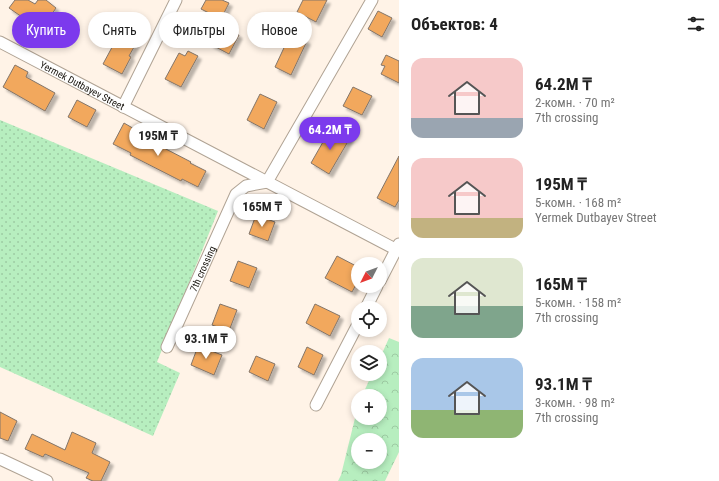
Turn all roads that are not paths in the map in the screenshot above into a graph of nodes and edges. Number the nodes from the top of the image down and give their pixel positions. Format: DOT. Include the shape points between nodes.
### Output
graph roads {
  1 [pos="176,0"];
  2 [pos="372,0"];
  3 [pos="0,42"];
  4 [pos="123,106"];
  5 [pos="267,182"];
  6 [pos="398,248"];
  7 [pos="387,268"];
  8 [pos="351,337"];
  9 [pos="167,347"];
  10 [pos="316,405"];
  11 [pos="0,459"];
  12 [pos="47,481"];
  1 -- 4 [label="street"];
  2 -- 5 [label="street"];
  3 -- 4 [label="street, Yermek Dutbayev Street"];
  4 -- 5 [label="street, Yermek Dutbayev Street"];
  5 -- 6 [label="street, Yermek Dutbayev Street"];
  5 -- 9 [label="street, 7th crossing" via="246,186 236,194"];
  6 -- 7 [label="street"];
  8 -- 10 [label="street"];
  11 -- 12 [label="street"];
}
